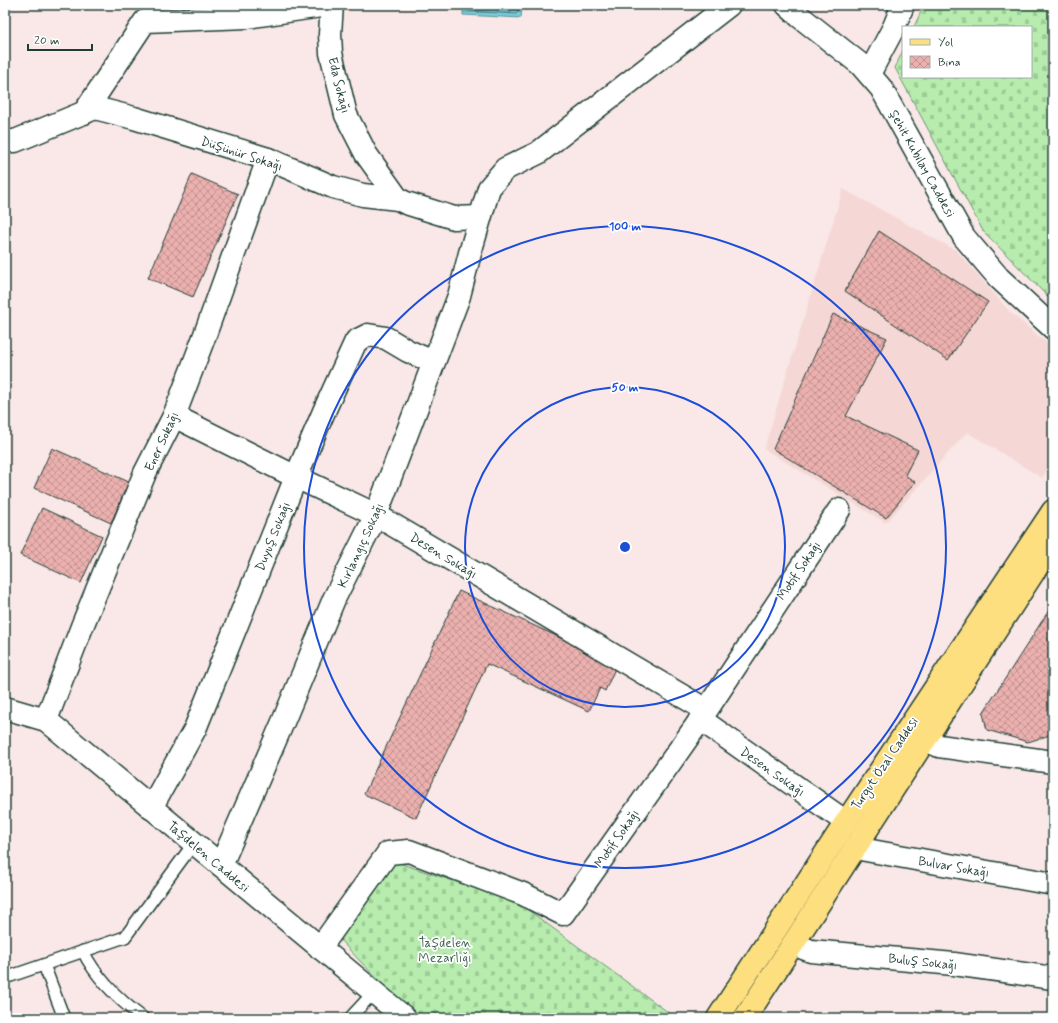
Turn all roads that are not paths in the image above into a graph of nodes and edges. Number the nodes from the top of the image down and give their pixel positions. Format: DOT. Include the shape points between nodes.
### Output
graph roads {
  1 [pos="328,5"];
  2 [pos="332,5"];
  3 [pos="729,5"];
  4 [pos="787,5"];
  5 [pos="904,5"];
  6 [pos="869,74"];
  7 [pos="84,113"];
  8 [pos="5,141"];
  9 [pos="268,159"];
  10 [pos="398,199"];
  11 [pos="480,217"];
  12 [pos="1053,328"];
  13 [pos="434,362"];
  14 [pos="174,416"];
  15 [pos="296,477"];
  16 [pos="839,510"];
  17 [pos="1053,510"];
  18 [pos="376,514"];
  19 [pos="1053,542"];
  20 [pos="5,708"];
  21 [pos="703,714"];
  22 [pos="46,720"];
  23 [pos="925,740"];
  24 [pos="1053,762"];
  25 [pos="151,808"];
  26 [pos="846,822"];
  27 [pos="194,843"];
  28 [pos="855,848"];
  29 [pos="221,865"];
  30 [pos="1053,884"];
  31 [pos="793,944"];
  32 [pos="320,948"];
  33 [pos="83,951"];
  34 [pos="44,964"];
  35 [pos="5,978"];
  36 [pos="1053,978"];
  37 [pos="374,992"];
  38 [pos="64,1018"];
  39 [pos="143,1018"];
  40 [pos="350,1018"];
  41 [pos="405,1018"];
  42 [pos="718,1018"];
  43 [pos="745,1018"];
  1 -- 7 [label="street" via="247,17 145,21"];
  2 -- 10 [label="street, Eda Sokağı" via="331,53 346,115 366,154"];
  3 -- 11 [label="street, Kırlangıç Sokağı" via="538,153 504,169 489,188"];
  4 -- 6 [label="street, Şehit Kubilay Caddesi"];
  5 -- 6 [label="street"];
  6 -- 12 [label="street, Şehit Kubilay Caddesi" via="881,88 964,237 999,278"];
  7 -- 8 [label="street, Düşünür Sokağı" via="15,141"];
  7 -- 9 [label="street, Düşünür Sokağı" via="95,108"];
  9 -- 10 [label="street, Düşünür Sokağı" via="333,187 363,195"];
  9 -- 14 [label="street, Ener Sokağı"];
  10 -- 11 [label="street, Düşünür Sokağı" via="454,218"];
  11 -- 13 [label="street, Kırlangıç Sokağı" via="459,296"];
  13 -- 15 [label="street, Duyuş Sokağı" via="386,338 368,335 356,341"];
  13 -- 18 [label="street, Kırlangıç Sokağı"];
  14 -- 15 [label="street, Desen Sokağı"];
  14 -- 22 [label="street, Ener Sokağı" via="146,473"];
  15 -- 18 [label="street, Desen Sokağı"];
  15 -- 25 [label="street, Duyuş Sokağı" via="194,729"];
  16 -- 21 [label="street, Motif Sokağı"];
  17 -- 26 [label="main road, Turgut Özal Caddesi"];
  18 -- 21 [label="street, Desen Sokağı"];
  18 -- 29 [label="street, Kırlangıç Sokağı" via="334,599 284,722"];
  19 -- 23 [label="main road, Turgut Özal Caddesi"];
  20 -- 22 [label="street, Taşdelen Caddesi"];
  21 -- 26 [label="street, Desen Sokağı"];
  21 -- 32 [label="street, Motif Sokağı" via="563,914 523,894 409,850 388,853"];
  22 -- 25 [label="street, Taşdelen Caddesi"];
  23 -- 24 [label="street" via="939,746"];
  23 -- 28 [label="main road, Turgut Özal Caddesi"];
  25 -- 27 [label="street, Taşdelen Caddesi"];
  26 -- 42 [label="main road, Turgut Özal Caddesi"];
  27 -- 29 [label="street, Taşdelen Caddesi"];
  27 -- 33 [label="lane" via="125,937"];
  28 -- 30 [label="street, Bulvar Sokağı"];
  28 -- 31 [label="main road, Turgut Özal Caddesi"];
  29 -- 32 [label="street, Taşdelen Caddesi"];
  31 -- 36 [label="street, Buluş Sokağı" via="811,950 954,964"];
  31 -- 43 [label="main road, Turgut Özal Caddesi"];
  32 -- 37 [label="street, Taşdelen Caddesi"];
  33 -- 34 [label="lane"];
  33 -- 39 [label="lane" via="106,984"];
  34 -- 35 [label="lane"];
  34 -- 38 [label="lane"];
  37 -- 40 [label="lane"];
  37 -- 41 [label="street, Taşdelen Caddesi"];
}
